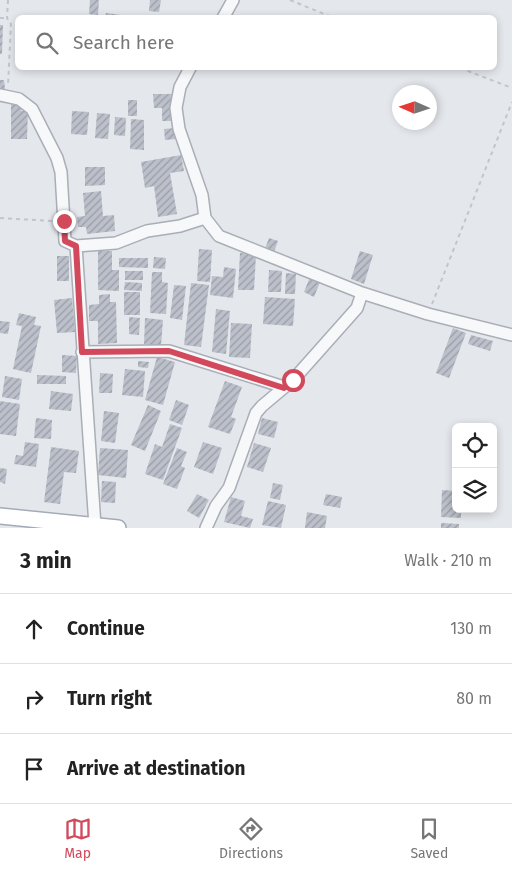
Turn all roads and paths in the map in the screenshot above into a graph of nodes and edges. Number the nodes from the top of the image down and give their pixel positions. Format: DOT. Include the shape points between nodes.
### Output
graph roads {
  1 [pos="8,0"];
  2 [pos="233,0"];
  3 [pos="290,0"];
  4 [pos="225,15"];
  5 [pos="327,15"];
  6 [pos="0,18"];
  7 [pos="7,18"];
  8 [pos="189,70"];
  9 [pos="465,70"];
  10 [pos="512,88"];
  11 [pos="4,95"];
  12 [pos="512,102"];
  13 [pos="0,218"];
  14 [pos="205,218"];
  15 [pos="64,221"];
  16 [pos="76,246"];
  17 [pos="362,293"];
  18 [pos="428,314"];
  19 [pos="512,335"];
  20 [pos="82,352"];
  21 [pos="284,388"];
  22 [pos="0,516"];
  23 [pos="95,526"];
  24 [pos="118,528"];
  25 [pos="206,528"];
  1 -- 7 [label="path"];
  2 -- 4 [label="street"];
  3 -- 5 [label="path"];
  6 -- 7 [label="path"];
  7 -- 11 [label="path" via="11,24"];
  8 -- 14 [label="street" via="180,87 176,108 179,129 202,195"];
  9 -- 10 [label="path"];
  11 -- 15 [label="street" via="19,99 32,109 57,158"];
  12 -- 18 [label="path"];
  13 -- 15 [label="path"];
  14 -- 16 [label="street" via="148,231 116,243"];
  14 -- 17 [label="street" via="224,239"];
  15 -- 16 [label="street" via="65,241"];
  16 -- 20 [label="street"];
  17 -- 18 [label="street"];
  17 -- 21 [label="street" via="357,308"];
  18 -- 19 [label="street"];
  20 -- 21 [label="street" via="169,351"];
  20 -- 23 [label="street"];
  21 -- 25 [label="street" via="256,413 230,488 216,506"];
  22 -- 23 [label="main road"];
  23 -- 24 [label="main road"];
}
